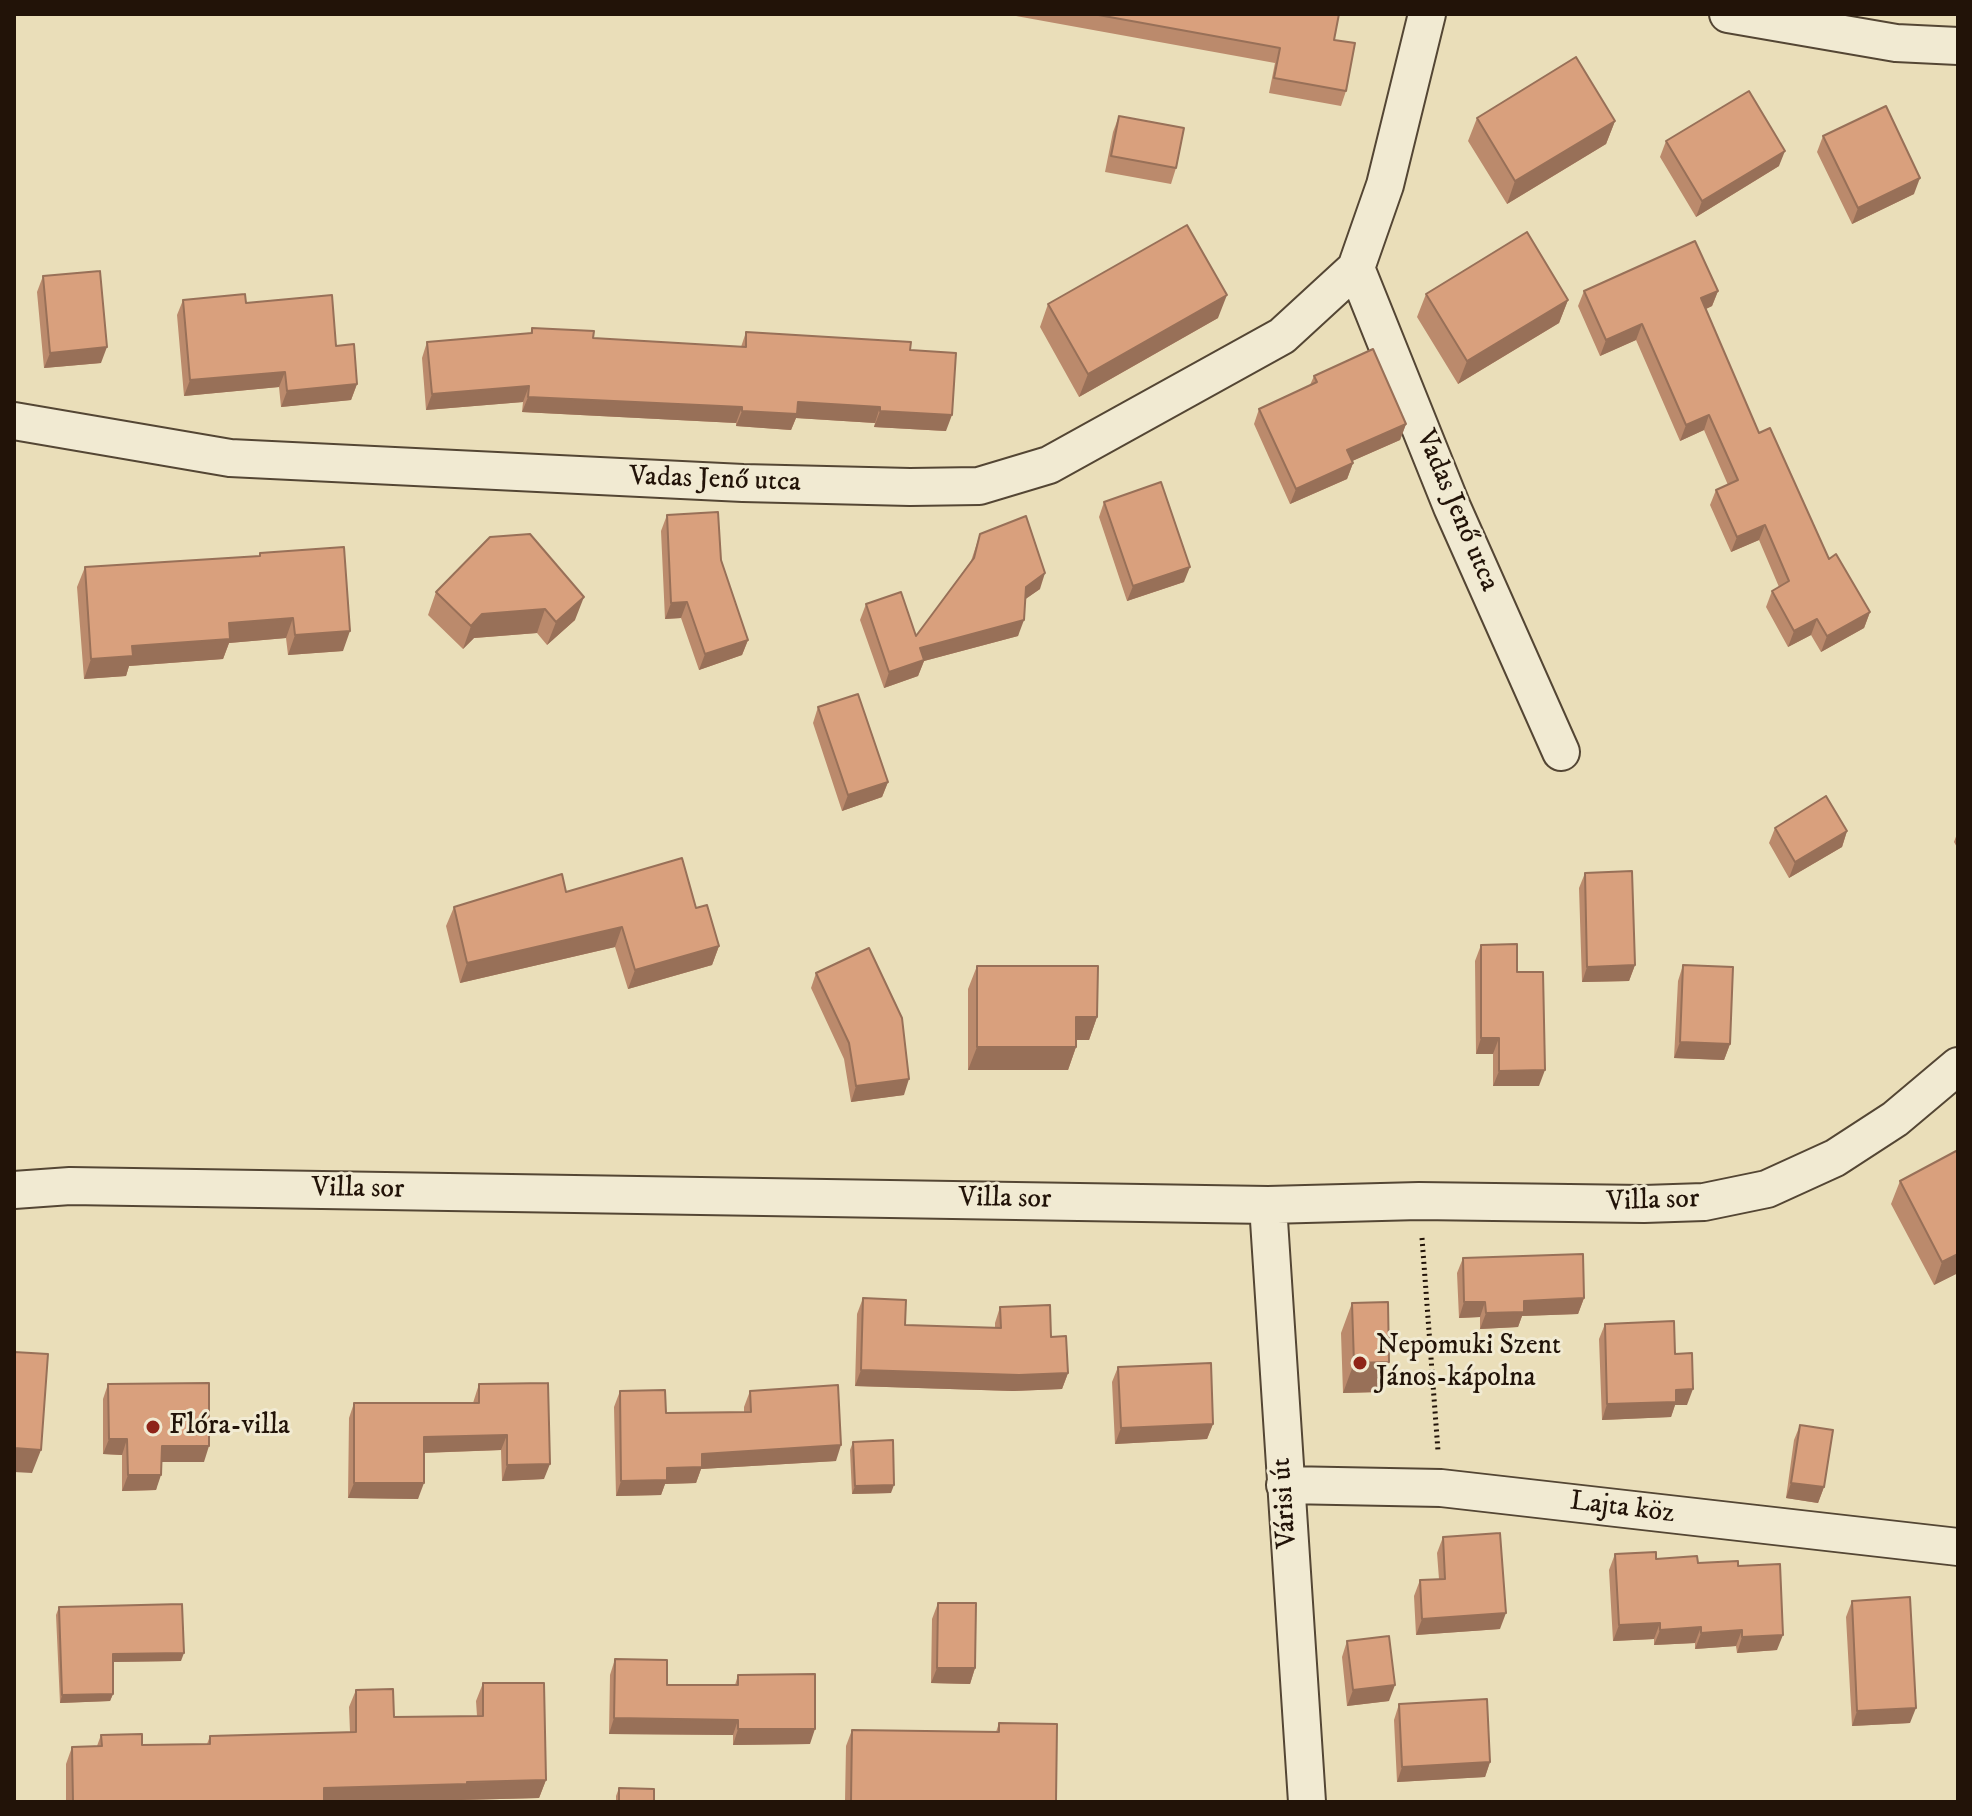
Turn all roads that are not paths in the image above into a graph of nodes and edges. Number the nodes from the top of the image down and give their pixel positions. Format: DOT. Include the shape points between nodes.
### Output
graph roads {
  1 [pos="1427,14"];
  2 [pos="1728,14"];
  3 [pos="1958,46"];
  4 [pos="1356,268"];
  5 [pos="14,421"];
  6 [pos="1561,752"];
  7 [pos="1958,1066"];
  8 [pos="14,1190"];
  9 [pos="1268,1205"];
  10 [pos="1285,1485"];
  11 [pos="1958,1547"];
  12 [pos="1307,1802"];
  1 -- 4 [label="street, Vadas Jenő utca" via="1385,185"];
  2 -- 3 [label="street" via="1896,43"];
  4 -- 5 [label="street, Vadas Jenő utca" via="1282,336 1049,465 979,486 743,483 230,458"];
  4 -- 6 [label="street, Vadas Jenő utca" via="1452,507"];
  7 -- 9 [label="street, Villa sor" via="1895,1119 1835,1158 1767,1189 1704,1202"];
  8 -- 9 [label="street, Villa sor" via="70,1186"];
  9 -- 10 [label="street, Várisi út"];
  10 -- 11 [label="street, Lajta köz" via="1441,1488"];
  10 -- 12 [label="street, Várisi út"];
}
